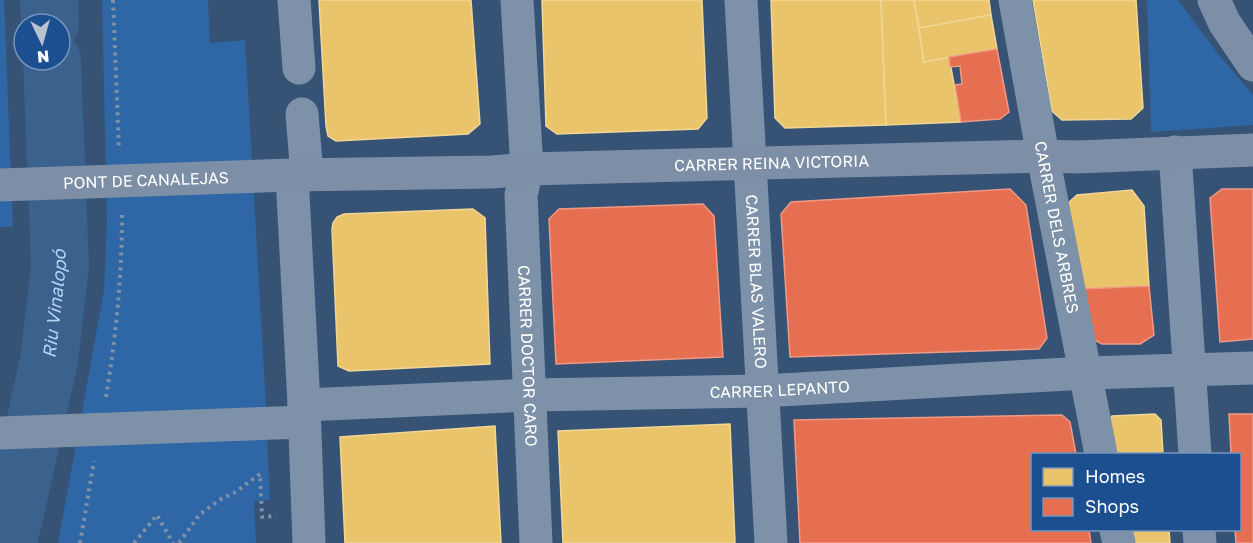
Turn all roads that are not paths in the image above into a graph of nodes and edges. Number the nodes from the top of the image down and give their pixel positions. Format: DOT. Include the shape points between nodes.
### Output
graph roads {
  1 [pos="294,0"];
  2 [pos="517,0"];
  3 [pos="741,0"];
  4 [pos="1015,0"];
  5 [pos="1214,0"];
  6 [pos="298,52"];
  7 [pos="1253,65"];
  8 [pos="302,114"];
  9 [pos="1253,150"];
  10 [pos="1175,152"];
  11 [pos="1043,156"];
  12 [pos="750,164"];
  13 [pos="527,169"];
  14 [pos="299,175"];
  15 [pos="0,185"];
  16 [pos="1253,368"];
  17 [pos="1190,370"];
  18 [pos="1086,373"];
  19 [pos="761,391"];
  20 [pos="531,395"];
  21 [pos="304,414"];
  22 [pos="0,433"];
  23 [pos="1101,453"];
  24 [pos="1195,453"];
  25 [pos="309,543"];
  26 [pos="536,543"];
  27 [pos="771,543"];
  1 -- 6 [label="street"];
  2 -- 13 [label="street, CARRER DOCTOR CARO"];
  3 -- 12 [label="street, CARRER BLAS VALERO"];
  4 -- 11 [label="street, CARRER DELS ARBRES"];
  5 -- 7 [label="main road"];
  8 -- 14 [label="street"];
  9 -- 10 [label="main road, CARRER REINA VICTORIA"];
  10 -- 11 [label="main road, CARRER REINA VICTORIA"];
  10 -- 17 [label="street"];
  11 -- 12 [label="main road, CARRER REINA VICTORIA"];
  11 -- 18 [label="street, CARRER DELS ARBRES"];
  12 -- 13 [label="main road, CARRER REINA VICTORIA"];
  12 -- 19 [label="street, CARRER BLAS VALERO"];
  13 -- 14 [label="main road, CARRER REINA VICTORIA"];
  13 -- 20 [label="street, CARRER DOCTOR CARO" via="521,195"];
  14 -- 15 [label="main road, PONT DE CANALEJAS"];
  14 -- 21 [label="street"];
  16 -- 17 [label="street, CARRER LEPANTO"];
  17 -- 18 [label="street, CARRER LEPANTO"];
  17 -- 24 [label="street"];
  18 -- 19 [label="street, CARRER LEPANTO"];
  18 -- 23 [label="street, CARRER DELS ARBRES"];
  19 -- 20 [label="street, CARRER LEPANTO"];
  19 -- 27 [label="street, CARRER BLAS VALERO"];
  20 -- 21 [label="street, CARRER LEPANTO"];
  20 -- 26 [label="street, CARRER DOCTOR CARO"];
  21 -- 22 [label="street, CARRER LEPANTO"];
  21 -- 25 [label="street"];
}
